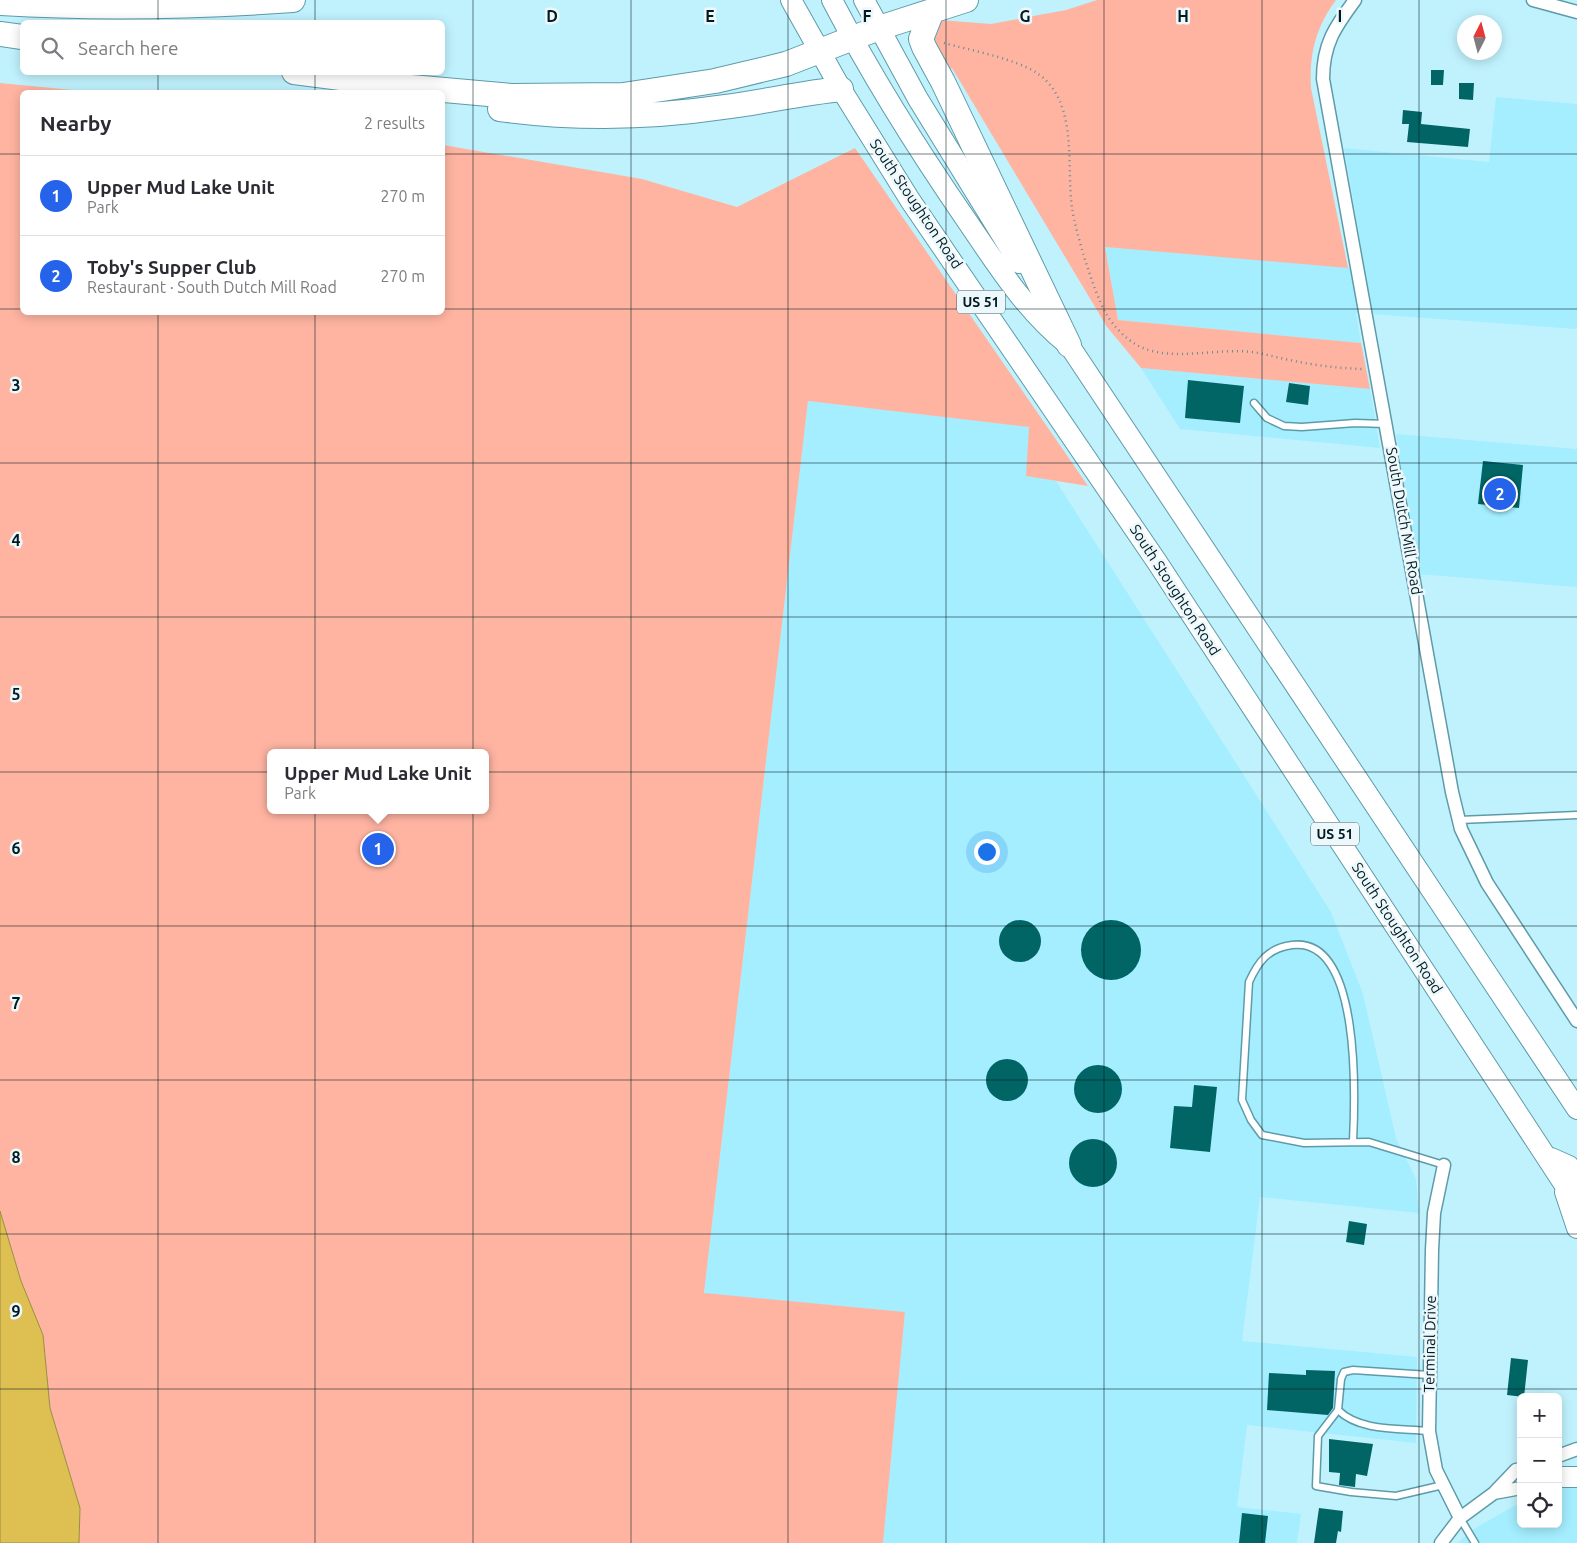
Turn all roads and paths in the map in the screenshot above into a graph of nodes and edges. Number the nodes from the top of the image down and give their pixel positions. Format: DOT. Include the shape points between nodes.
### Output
graph roads {
  1 [pos="293,0"];
  2 [pos="791,0"];
  3 [pos="832,0"];
  4 [pos="864,0"];
  5 [pos="966,0"];
  6 [pos="1355,0"];
  7 [pos="1533,0"];
  8 [pos="0,3"];
  9 [pos="932,11"];
  10 [pos="1577,12"];
  11 [pos="879,28"];
  12 [pos="0,34"];
  13 [pos="20,37"];
  14 [pos="852,38"];
  15 [pos="921,39"];
  16 [pos="819,51"];
  17 [pos="315,75"];
  18 [pos="841,89"];
  19 [pos="421,90"];
  20 [pos="445,92"];
  21 [pos="445,96"];
  22 [pos="1069,345"];
  23 [pos="1376,370"];
  24 [pos="1254,403"];
  25 [pos="1387,424"];
  26 [pos="1577,815"];
  27 [pos="1459,820"];
  28 [pos="1577,1021"];
  29 [pos="1577,1109"];
  30 [pos="1353,1142"];
  31 [pos="1444,1166"];
  32 [pos="1569,1178"];
  33 [pos="1577,1204"];
  34 [pos="1577,1228"];
  35 [pos="1429,1375"];
  36 [pos="1338,1410"];
  37 [pos="1429,1431"];
  38 [pos="1577,1449"];
  39 [pos="1562,1455"];
  40 [pos="1517,1470"];
  41 [pos="1443,1485"];
  42 [pos="1517,1489"];
  43 [pos="1494,1494"];
  44 [pos="1460,1518"];
  45 [pos="1441,1543"];
  46 [pos="1475,1543"];
  1 -- 8 [label="highway" via="100,7"];
  2 -- 16 [label="main road, South Stoughton Road / US 51"];
  3 -- 14 [label="main road"];
  4 -- 11 [label="main road"];
  5 -- 9 [label="highway"];
  6 -- 23 [label="street, South Dutch Mill Road" via="1327,45 1323,78"];
  7 -- 10 [label="street"];
  9 -- 11 [label="highway"];
  9 -- 15 [label="highway"];
  11 -- 14 [label="highway"];
  11 -- 22 [label="main road" via="918,99"];
  12 -- 13 [label="highway"];
  14 -- 16 [label="highway"];
  14 -- 22 [label="main road" via="929,165 1005,277 1043,324"];
  15 -- 22 [label="highway"];
  15 -- 23 [label="path" via="932,39 1018,64 1047,82 1059,100 1066,123 1072,207 1077,230 1105,312 1126,337 1142,348 1157,352 1253,352 1335,368"];
  16 -- 18 [label="main road, South Stoughton Road / US 51"];
  16 -- 20 [label="highway" via="786,64 715,81 623,94 511,96"];
  17 -- 19 [label="highway"];
  18 -- 21 [label="highway" via="724,107 655,115 609,116 501,109"];
  18 -- 32 [label="main road, South Stoughton Road / US 51" via="910,200 1157,562 1545,1155"];
  22 -- 29 [label="main road"];
  23 -- 25 [label="street, South Dutch Mill Road"];
  24 -- 25 [label="lane" via="1267,418 1284,426"];
  25 -- 27 [label="street, South Dutch Mill Road"];
  26 -- 27 [label="lane"];
  27 -- 28 [label="street, South Dutch Mill Road" via="1487,883 1570,1005"];
  30 -- 30 [label="lane" via="1304,1143 1262,1136 1242,1100 1249,982 1265,955 1280,946 1296,944 1311,947 1323,954 1333,969 1352,1038 1355,1075"];
  30 -- 31 [label="lane" via="1369,1142"];
  31 -- 35 [label="street, Terminal Drive" via="1434,1213"];
  32 -- 33 [label="main road, US 51"];
  32 -- 34 [label="main road"];
  35 -- 36 [label="lane" via="1344,1372"];
  35 -- 37 [label="street, Terminal Drive"];
  36 -- 37 [label="lane" via="1345,1417 1363,1424"];
  36 -- 41 [label="lane" via="1318,1436 1316,1486 1396,1496"];
  37 -- 41 [label="street, Terminal Drive" via="1433,1462"];
  38 -- 39 [label="street"];
  40 -- 43 [label="street"];
  41 -- 44 [label="street, Terminal Drive"];
  42 -- 43 [label="street"];
  43 -- 44 [label="street"];
  44 -- 45 [label="street"];
  44 -- 46 [label="lane"];
}
